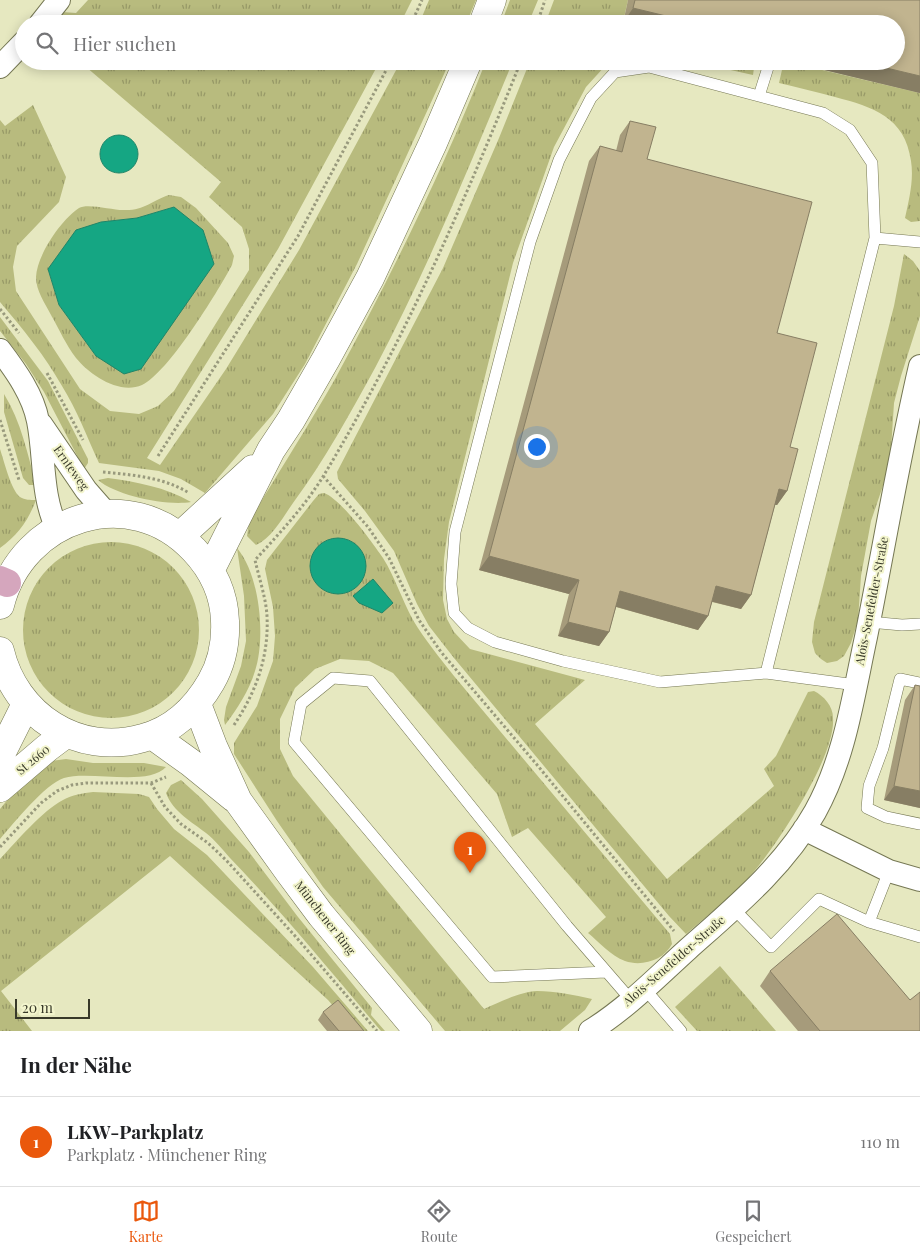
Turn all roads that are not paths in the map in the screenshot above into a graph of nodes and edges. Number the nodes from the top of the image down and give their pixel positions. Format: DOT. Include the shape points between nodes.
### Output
graph roads {
  1 [pos="58,0"];
  2 [pos="492,0"];
  3 [pos="47,15"];
  4 [pos="486,15"];
  5 [pos="15,51"];
  6 [pos="0,66"];
  7 [pos="464,70"];
  8 [pos="629,70"];
  9 [pos="660,70"];
  10 [pos="767,70"];
  11 [pos="759,96"];
  12 [pos="875,238"];
  13 [pos="920,242"];
  14 [pos="0,350"];
  15 [pos="920,366"];
  16 [pos="38,420"];
  17 [pos="913,431"];
  18 [pos="271,450"];
  19 [pos="107,514"];
  20 [pos="57,528"];
  21 [pos="180,536"];
  22 [pos="211,569"];
  23 [pos="2,589"];
  24 [pos="869,622"];
  25 [pos="920,624"];
  26 [pos="0,651"];
  27 [pos="766,673"];
  28 [pos="920,683"];
  29 [pos="856,685"];
  30 [pos="26,704"];
  31 [pos="197,704"];
  32 [pos="66,733"];
  33 [pos="152,735"];
  34 [pos="0,756"];
  35 [pos="0,788"];
  36 [pos="238,801"];
  37 [pos="920,824"];
  38 [pos="804,829"];
  39 [pos="889,871"];
  40 [pos="920,880"];
  41 [pos="734,908"];
  42 [pos="869,922"];
  43 [pos="920,937"];
  44 [pos="606,972"];
  45 [pos="637,994"];
  46 [pos="596,1029"];
  47 [pos="418,1031"];
  48 [pos="681,1031"];
  1 -- 3 [label="street"];
  2 -- 4 [label="main road"];
  5 -- 6 [label="street"];
  7 -- 18 [label="main road" via="370,278"];
  8 -- 27 [label="lane" via="615,72 590,98 559,160 530,242 455,532 451,584 454,613 468,628 495,642 660,682"];
  9 -- 11 [label="lane"];
  10 -- 11 [label="lane"];
  11 -- 12 [label="lane" via="823,114 850,130 872,163"];
  12 -- 13 [label="lane"];
  12 -- 27 [label="lane"];
  14 -- 16 [label="street, Ernteweg" via="30,396"];
  15 -- 17 [label="street, Alois-Senefelder-Straße"];
  16 -- 19 [label="street, Ernteweg" via="86,490"];
  16 -- 20 [label="street, Ernteweg" via="49,502"];
  17 -- 24 [label="street, Alois-Senefelder-Straße"];
  18 -- 21 [label="main road"];
  18 -- 22 [label="main road"];
  19 -- 20 [label="main road" via="83,518"];
  19 -- 21 [label="main road" via="140,517"];
  20 -- 23 [label="main road" via="36,542"];
  21 -- 22 [label="main road"];
  22 -- 31 [label="main road" via="222,598 225,637 216,674"];
  24 -- 25 [label="lane" via="902,626"];
  24 -- 29 [label="street, Alois-Senefelder-Straße"];
  26 -- 30 [label="main road" via="6,672"];
  27 -- 29 [label="lane"];
  28 -- 37 [label="lane" via="900,679 883,748 869,786 867,808 886,817"];
  29 -- 38 [label="street, Alois-Senefelder-Straße" via="837,762"];
  30 -- 32 [label="main road"];
  30 -- 34 [label="main road, St 2660"];
  31 -- 33 [label="main road" via="172,725"];
  31 -- 36 [label="main road, Münchener Ring"];
  32 -- 33 [label="main road" via="111,743"];
  32 -- 35 [label="main road, St 2660"];
  33 -- 36 [label="main road, Münchener Ring"];
  36 -- 47 [label="main road, Münchener Ring" via="321,915"];
  38 -- 39 [label="street"];
  38 -- 41 [label="street, Alois-Senefelder-Straße" via="765,877"];
  39 -- 40 [label="street"];
  39 -- 42 [label="lane"];
  41 -- 42 [label="lane" via="771,947 819,899"];
  41 -- 45 [label="street, Alois-Senefelder-Straße"];
  42 -- 43 [label="lane"];
  44 -- 44 [label="lane" via="370,681 333,678 301,704 294,742 492,977"];
  44 -- 45 [label="lane"];
  45 -- 46 [label="street, Alois-Senefelder-Straße"];
  45 -- 48 [label="lane"];
}
